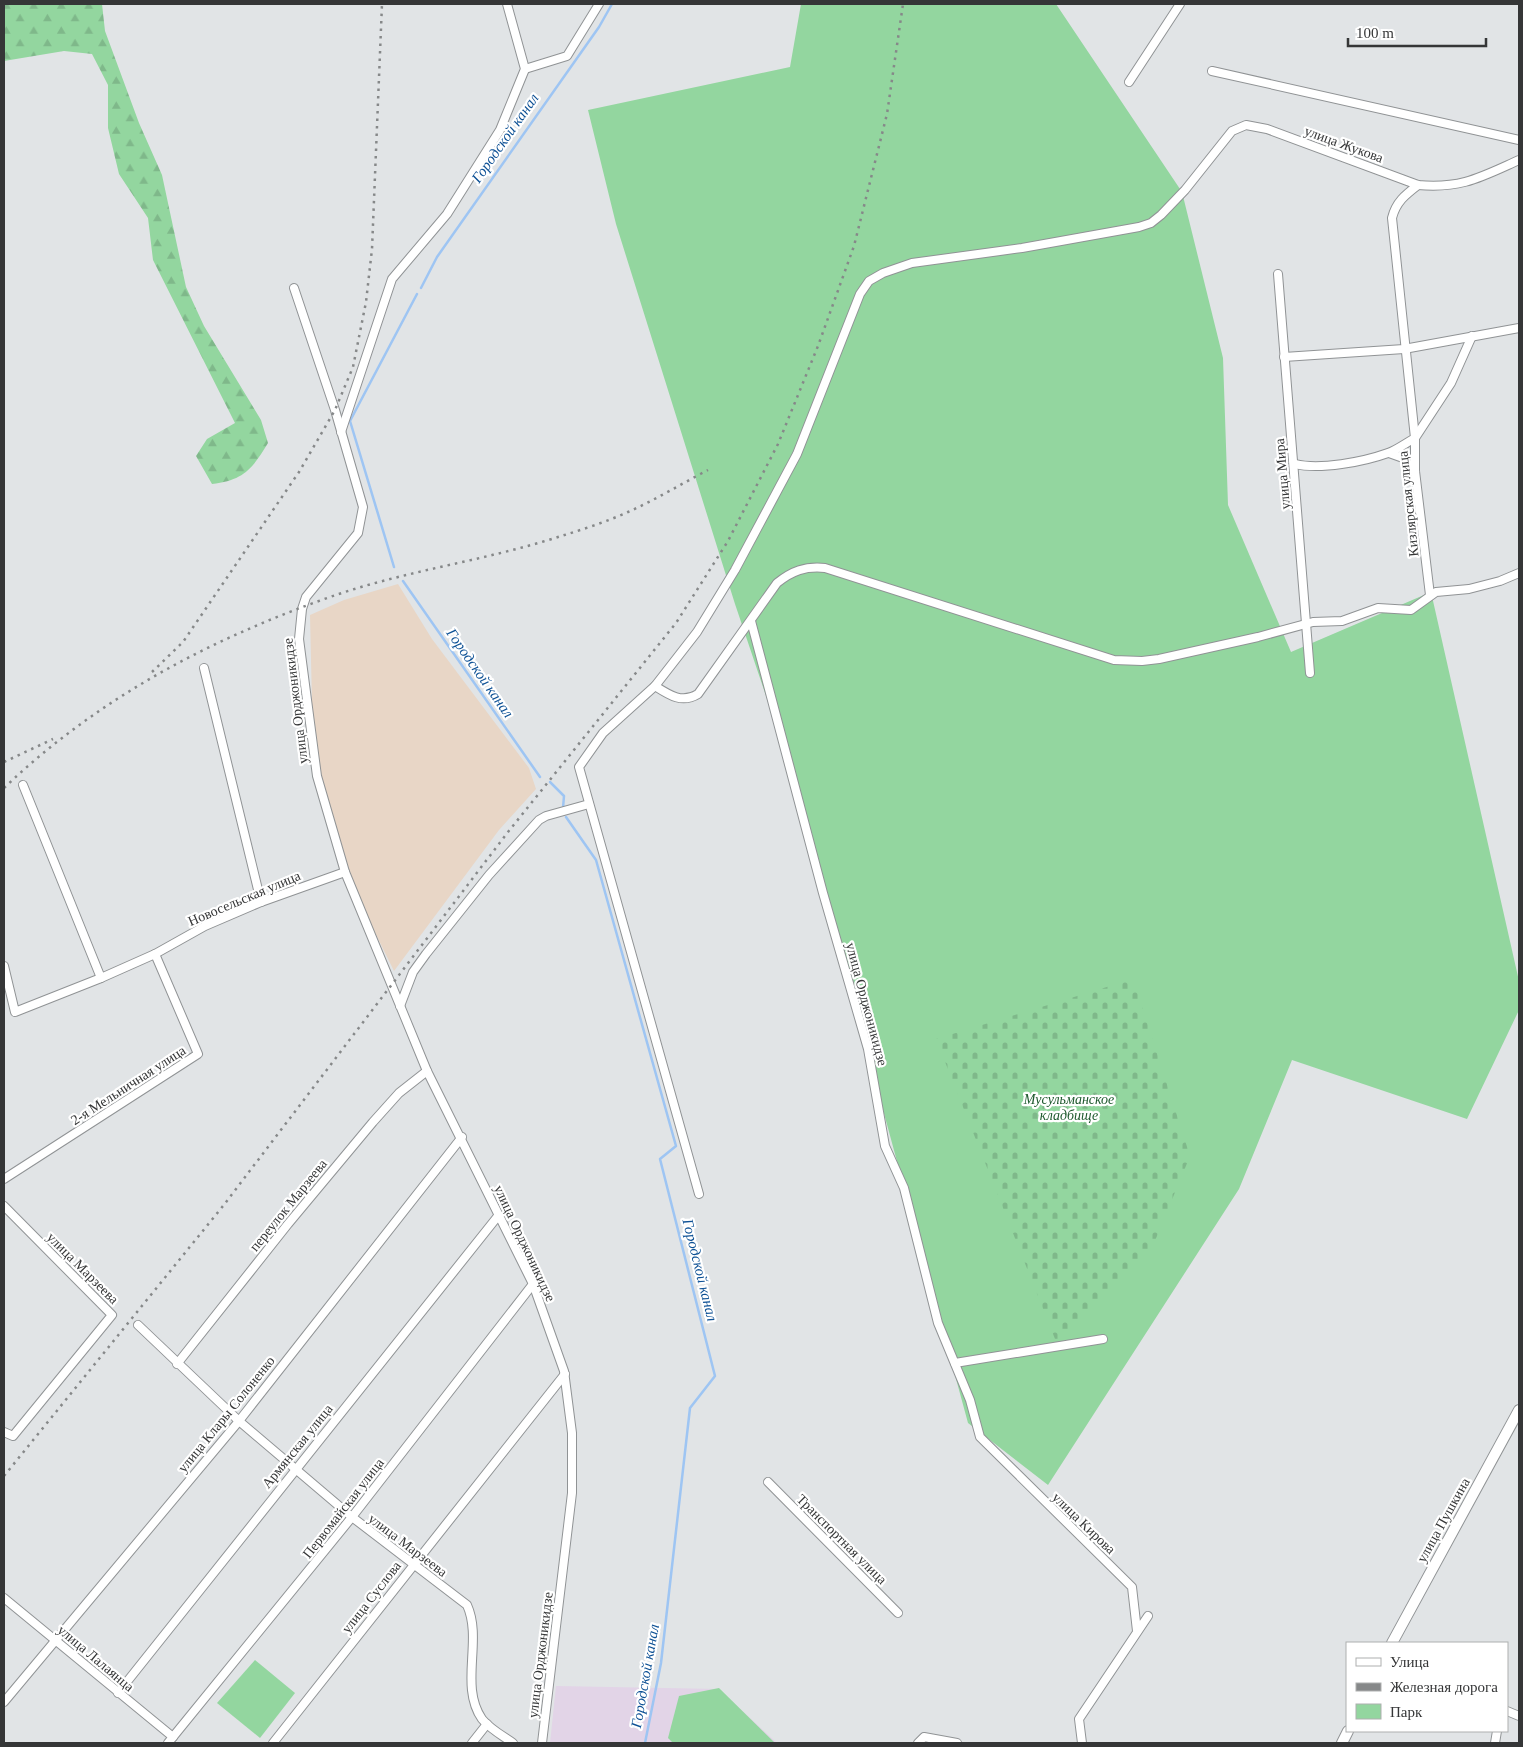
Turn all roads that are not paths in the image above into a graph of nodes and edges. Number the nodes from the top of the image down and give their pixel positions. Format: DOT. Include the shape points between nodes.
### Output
graph roads {
  1 [pos="507,4"];
  2 [pos="599,4"];
  3 [pos="1180,4"];
  4 [pos="525,69"];
  5 [pos="1212,70"];
  6 [pos="1128,82"];
  7 [pos="1519,140"];
  8 [pos="1519,160"];
  9 [pos="1418,185"];
  10 [pos="1278,274"];
  11 [pos="294,288"];
  12 [pos="1519,328"];
  13 [pos="1472,336"];
  14 [pos="1404,349"];
  15 [pos="1284,357"];
  16 [pos="341,432"];
  17 [pos="1415,438"];
  18 [pos="1389,453"];
  19 [pos="1295,464"];
  20 [pos="1415,471"];
  21 [pos="1519,572"];
  22 [pos="1430,595"];
  23 [pos="751,621"];
  24 [pos="1307,623"];
  25 [pos="204,668"];
  26 [pos="1310,673"];
  27 [pos="655,686"];
  28 [pos="23,785"];
  29 [pos="589,804"];
  30 [pos="345,872"];
  31 [pos="261,902"];
  32 [pos="155,954"];
  33 [pos="4,966"];
  34 [pos="101,978"];
  35 [pos="400,1006"];
  36 [pos="427,1071"];
  37 [pos="462,1137"];
  38 [pos="4,1179"];
  39 [pos="699,1194"];
  40 [pos="4,1206"];
  41 [pos="498,1216"];
  42 [pos="533,1284"];
  43 [pos="138,1326"];
  44 [pos="1103,1339"];
  45 [pos="955,1363"];
  46 [pos="177,1364"];
  47 [pos="565,1374"];
  48 [pos="1519,1410"];
  49 [pos="239,1421"];
  50 [pos="4,1432"];
  51 [pos="986,1446"];
  52 [pos="295,1468"];
  53 [pos="768,1482"];
  54 [pos="352,1518"];
  55 [pos="414,1564"];
  56 [pos="4,1598"];
  57 [pos="898,1613"];
  58 [pos="1148,1616"];
  59 [pos="1137,1631"];
  60 [pos="54,1638"];
  61 [pos="1393,1642"];
  62 [pos="118,1694"];
  63 [pos="4,1702"];
  64 [pos="484,1721"];
  65 [pos="170,1740"];
  66 [pos="273,1743"];
  67 [pos="472,1743"];
  68 [pos="513,1743"];
  69 [pos="542,1743"];
  70 [pos="918,1743"];
  71 [pos="957,1743"];
  72 [pos="1082,1743"];
  1 -- 4 [label="street"];
  2 -- 4 [label="street" via="567,56"];
  3 -- 6 [label="street"];
  4 -- 16 [label="street" via="500,130 447,214 392,279"];
  5 -- 7 [label="street"];
  8 -- 9 [label="street, улица Жукова" via="1464,183 1441,187"];
  9 -- 14 [label="street" via="1401,198 1392,218"];
  9 -- 27 [label="street, улица Жукова" via="1267,129 1246,125 1232,131 1184,190 1150,223 1022,248 912,263 869,281 860,294 797,454 735,570 697,632"];
  10 -- 15 [label="street, улица Мира"];
  11 -- 16 [label="street, улица Орджоникидзе"];
  12 -- 13 [label="street"];
  13 -- 14 [label="street"];
  13 -- 17 [label="street, Кизлярская улица" via="1451,383"];
  14 -- 15 [label="street"];
  14 -- 17 [label="street"];
  15 -- 19 [label="street, улица Мира"];
  16 -- 30 [label="street, улица Орджоникидзе" via="363,507 358,533 306,598 299,639 317,776"];
  17 -- 18 [label="street"];
  17 -- 20 [label="street, Кизлярская улица"];
  18 -- 19 [label="street" via="1330,465 1305,467"];
  18 -- 20 [label="street" via="1403,458"];
  19 -- 24 [label="street, улица Мира"];
  20 -- 22 [label="street, Кизлярская улица"];
  21 -- 22 [label="street" via="1500,582"];
  22 -- 24 [label="street" via="1411,610 1378,608 1342,620"];
  23 -- 24 [label="street" via="777,583 789,574 813,566 1121,661 1159,659"];
  23 -- 27 [label="street" via="698,694 681,699"];
  23 -- 45 [label="street, улица Орджоникидзе" via="868,1048 884,1146 904,1188 938,1323"];
  24 -- 26 [label="street, улица Мира"];
  25 -- 31 [label="street"];
  27 -- 29 [label="street" via="603,732 579,767"];
  28 -- 34 [label="street"];
  29 -- 35 [label="street" via="538,820 489,875 412,972"];
  29 -- 39 [label="street"];
  30 -- 31 [label="street, Новосельская улица"];
  30 -- 35 [label="street, улица Орджоникидзе"];
  31 -- 32 [label="street, Новосельская улица" via="205,926"];
  32 -- 34 [label="street, Новосельская улица"];
  32 -- 38 [label="street, 2-я Мельничная улица" via="198,1054"];
  33 -- 34 [label="street, Новосельская улица" via="16,1012"];
  35 -- 36 [label="street, улица Орджоникидзе"];
  36 -- 37 [label="street, улица Орджоникидзе"];
  36 -- 46 [label="street, переулок Марзеева" via="399,1093 373,1122"];
  37 -- 41 [label="street, улица Орджоникидзе"];
  37 -- 49 [label="street, улица Клары Солоненко"];
  40 -- 50 [label="street, улица Марзеева" via="112,1315 13,1436"];
  41 -- 42 [label="street, улица Орджоникидзе"];
  41 -- 52 [label="street, Армянская улица"];
  42 -- 47 [label="street, улица Орджоникидзе"];
  42 -- 54 [label="street, Первомайская улица"];
  43 -- 46 [label="street, улица Марзеева"];
  44 -- 45 [label="street"];
  45 -- 51 [label="street, улица Орджоникидзе" via="970,1400 980,1438"];
  46 -- 49 [label="street, улица Марзеева"];
  47 -- 55 [label="street, улица Суслова"];
  47 -- 69 [label="street, улица Орджоникидзе" via="572,1433 572,1493"];
  48 -- 61 [label="street, улица Пушкина"];
  49 -- 52 [label="street, улица Марзеева"];
  49 -- 60 [label="street, улица Клары Солоненко"];
  51 -- 59 [label="street, улица Кирова" via="1132,1587"];
  52 -- 54 [label="street, улица Марзеева"];
  52 -- 62 [label="street, Армянская улица"];
  53 -- 57 [label="street, Транспортная улица"];
  54 -- 55 [label="street, улица Марзеева"];
  54 -- 65 [label="street, Первомайская улица"];
  55 -- 64 [label="street, улица Марзеева" via="467,1605 471,1613 472,1690"];
  55 -- 66 [label="street, улица Суслова"];
  56 -- 60 [label="street, улица Лалаянца"];
  58 -- 59 [label="street"];
  59 -- 72 [label="street" via="1080,1718"];
  60 -- 62 [label="street, улица Лалаянца"];
  60 -- 63 [label="street, улица Клары Солоненко"];
  62 -- 65 [label="street, улица Лалаянца"];
  64 -- 67 [label="street"];
  64 -- 68 [label="street"];
  70 -- 71 [label="street" via="924,1736"];
}
